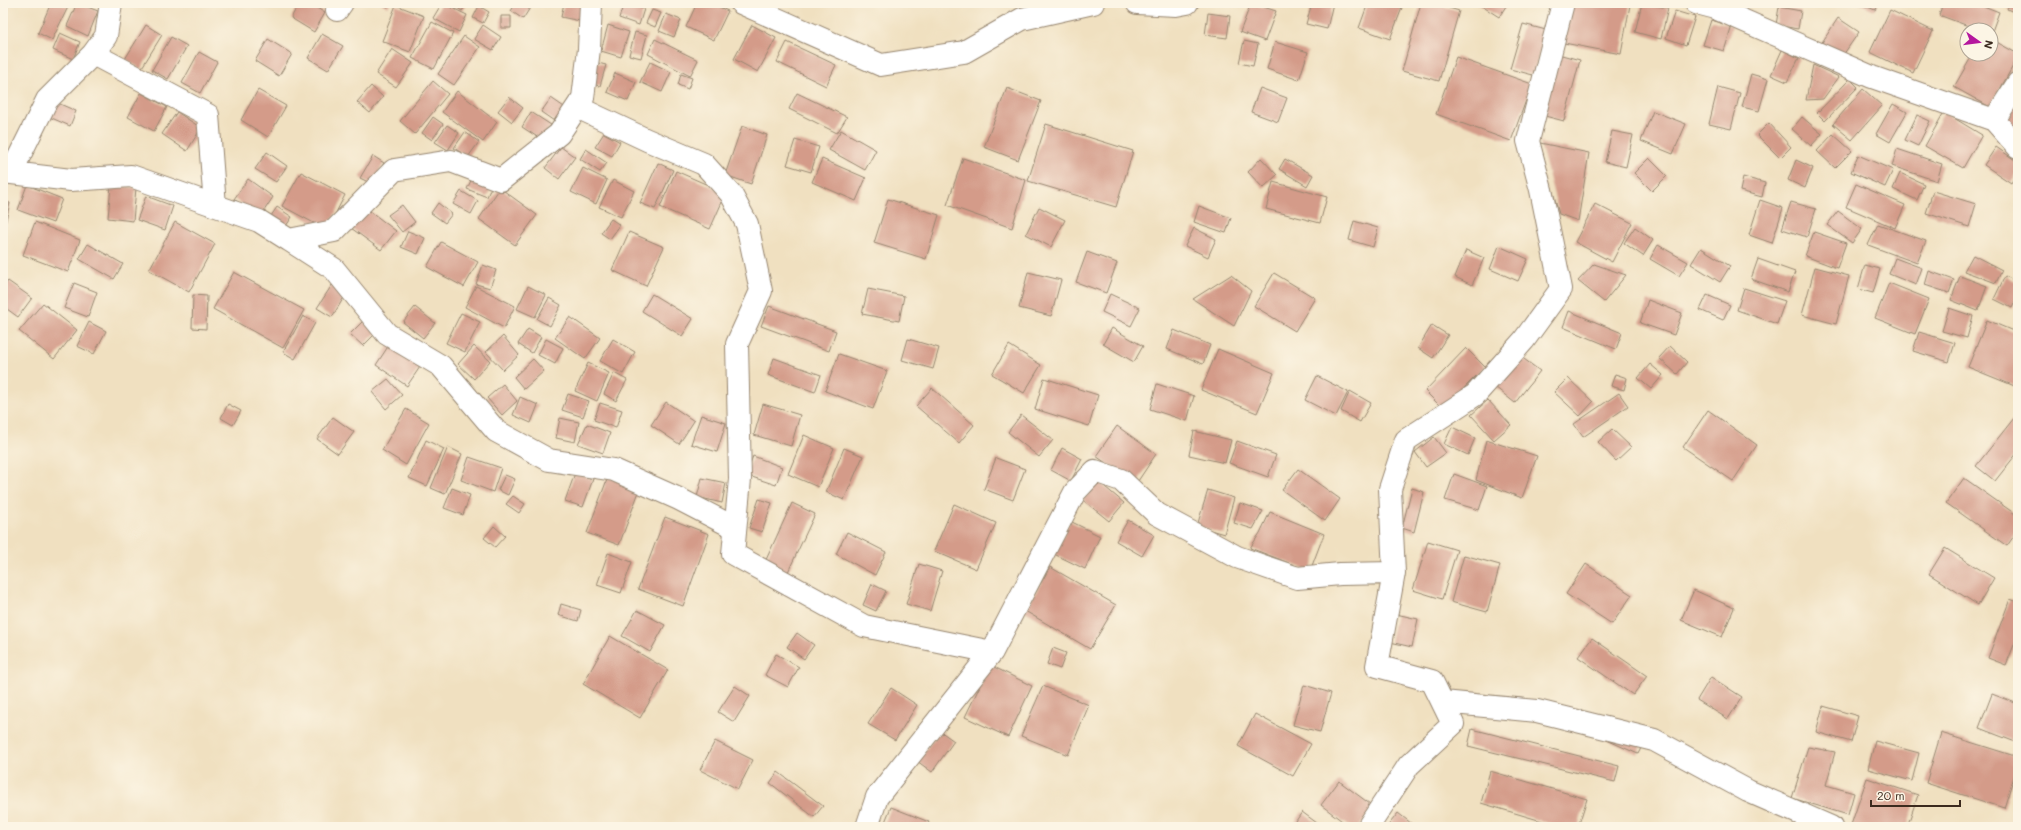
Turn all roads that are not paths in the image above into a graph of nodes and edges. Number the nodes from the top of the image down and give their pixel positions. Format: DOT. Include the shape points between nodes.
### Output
graph roads {
  1 [pos="111,3"];
  2 [pos="591,3"];
  3 [pos="741,3"];
  4 [pos="1136,3"];
  5 [pos="1187,3"];
  6 [pos="1563,3"];
  7 [pos="1696,3"];
  8 [pos="1080,5"];
  9 [pos="93,54"];
  10 [pos="2018,83"];
  11 [pos="577,107"];
  12 [pos="1994,120"];
  13 [pos="2018,147"];
  14 [pos="7,173"];
  15 [pos="215,206"];
  16 [pos="289,240"];
  17 [pos="735,528"];
  18 [pos="1394,573"];
  19 [pos="992,652"];
  20 [pos="1443,702"];
  21 [pos="867,827"];
  22 [pos="1368,827"];
  23 [pos="1831,827"];
  1 -- 9 [label="street" via="106,36"];
  2 -- 11 [label="street" via="583,98"];
  3 -- 8 [label="street" via="881,66 964,52 1022,19"];
  4 -- 5 [label="street"];
  6 -- 18 [label="street" via="1528,141 1541,190 1561,289 1524,340 1475,395 1406,440 1390,490"];
  7 -- 12 [label="street" via="1715,8 1872,77"];
  9 -- 14 [label="street" via="47,100"];
  9 -- 15 [label="street" via="208,115"];
  10 -- 12 [label="street"];
  11 -- 16 [label="street" via="559,134 501,180 451,160 394,170 334,231"];
  11 -- 17 [label="street" via="704,164 731,194 747,224 761,291 737,344 740,479"];
  12 -- 13 [label="street"];
  14 -- 15 [label="street" via="71,180 131,176"];
  15 -- 16 [label="street" via="259,221"];
  16 -- 17 [label="street" via="334,269 388,334 441,366 496,431 549,460 614,470"];
  17 -- 19 [label="street" via="733,554 864,626"];
  18 -- 19 [label="street" via="1297,578 1237,557 1156,514 1121,480 1095,471 1075,492"];
  18 -- 20 [label="street" via="1377,666 1432,681"];
  19 -- 21 [label="street" via="877,797"];
  20 -- 22 [label="street" via="1454,724 1409,765"];
  20 -- 23 [label="street" via="1537,711 1654,740 1748,791"];
}
